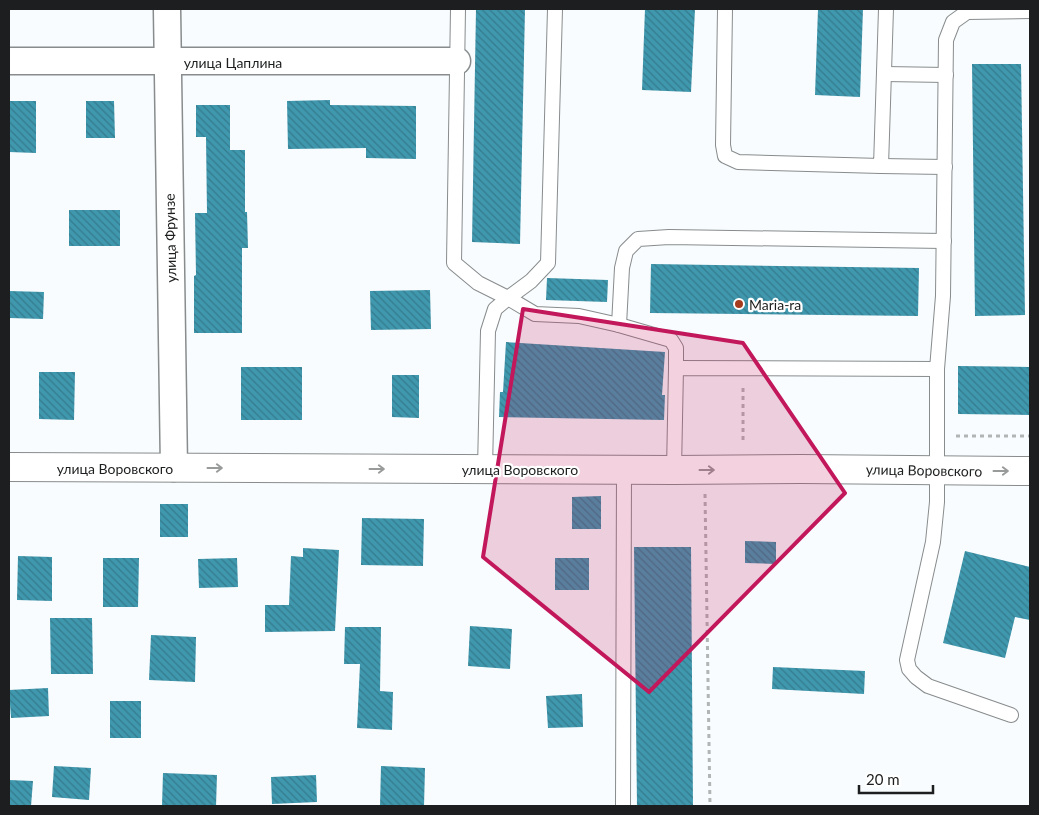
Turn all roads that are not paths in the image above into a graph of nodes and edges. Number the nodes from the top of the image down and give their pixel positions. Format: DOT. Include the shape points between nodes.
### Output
graph roads {
  1 [pos="167,9"];
  2 [pos="458,9"];
  3 [pos="556,9"];
  4 [pos="725,9"];
  5 [pos="886,9"];
  6 [pos="1030,12"];
  7 [pos="9,61"];
  8 [pos="457,61"];
  9 [pos="167,62"];
  10 [pos="884,74"];
  11 [pos="946,75"];
  12 [pos="882,166"];
  13 [pos="945,167"];
  14 [pos="944,241"];
  15 [pos="508,298"];
  16 [pos="619,325"];
  17 [pos="676,368"];
  18 [pos="937,369"];
  19 [pos="9,467"];
  20 [pos="174,468"];
  21 [pos="485,469"];
  22 [pos="624,469"];
  23 [pos="674,470"];
  24 [pos="938,470"];
  25 [pos="1030,471"];
  26 [pos="1011,715"];
  27 [pos="623,806"];
  1 -- 9 [label="street, улица Фрунзе"];
  2 -- 8 [label="lane"];
  3 -- 15 [label="lane" via="548,263"];
  4 -- 12 [label="lane" via="725,156 738,162"];
  5 -- 10 [label="lane"];
  6 -- 11 [label="lane" via="967,12 953,22 946,40"];
  7 -- 9 [label="street, улица Цаплина"];
  8 -- 9 [label="street, улица Цаплина"];
  8 -- 15 [label="lane" via="454,263 478,283"];
  9 -- 20 [label="street, улица Фрунзе"];
  10 -- 11 [label="lane"];
  10 -- 12 [label="lane"];
  11 -- 13 [label="lane"];
  12 -- 13 [label="lane"];
  13 -- 14 [label="lane"];
  14 -- 16 [label="lane" via="638,239 626,251 622,268"];
  14 -- 18 [label="lane"];
  15 -- 16 [label="lane" via="535,314 579,316"];
  15 -- 21 [label="lane" via="495,309 488,331"];
  16 -- 17 [label="lane" via="671,340 676,348"];
  17 -- 18 [label="lane"];
  17 -- 23 [label="lane"];
  18 -- 24 [label="lane"];
  19 -- 20 [label="main road, улица Воровского"];
  20 -- 21 [label="main road, улица Воровского, one-way"];
  21 -- 22 [label="main road, улица Воровского"];
  22 -- 23 [label="main road, улица Воровского"];
  22 -- 27 [label="lane"];
  23 -- 24 [label="main road, улица Воровского, one-way"];
  24 -- 25 [label="main road, улица Воровского, one-way"];
  24 -- 26 [label="lane" via="933,542 907,660 909,669 928,686"];
}
